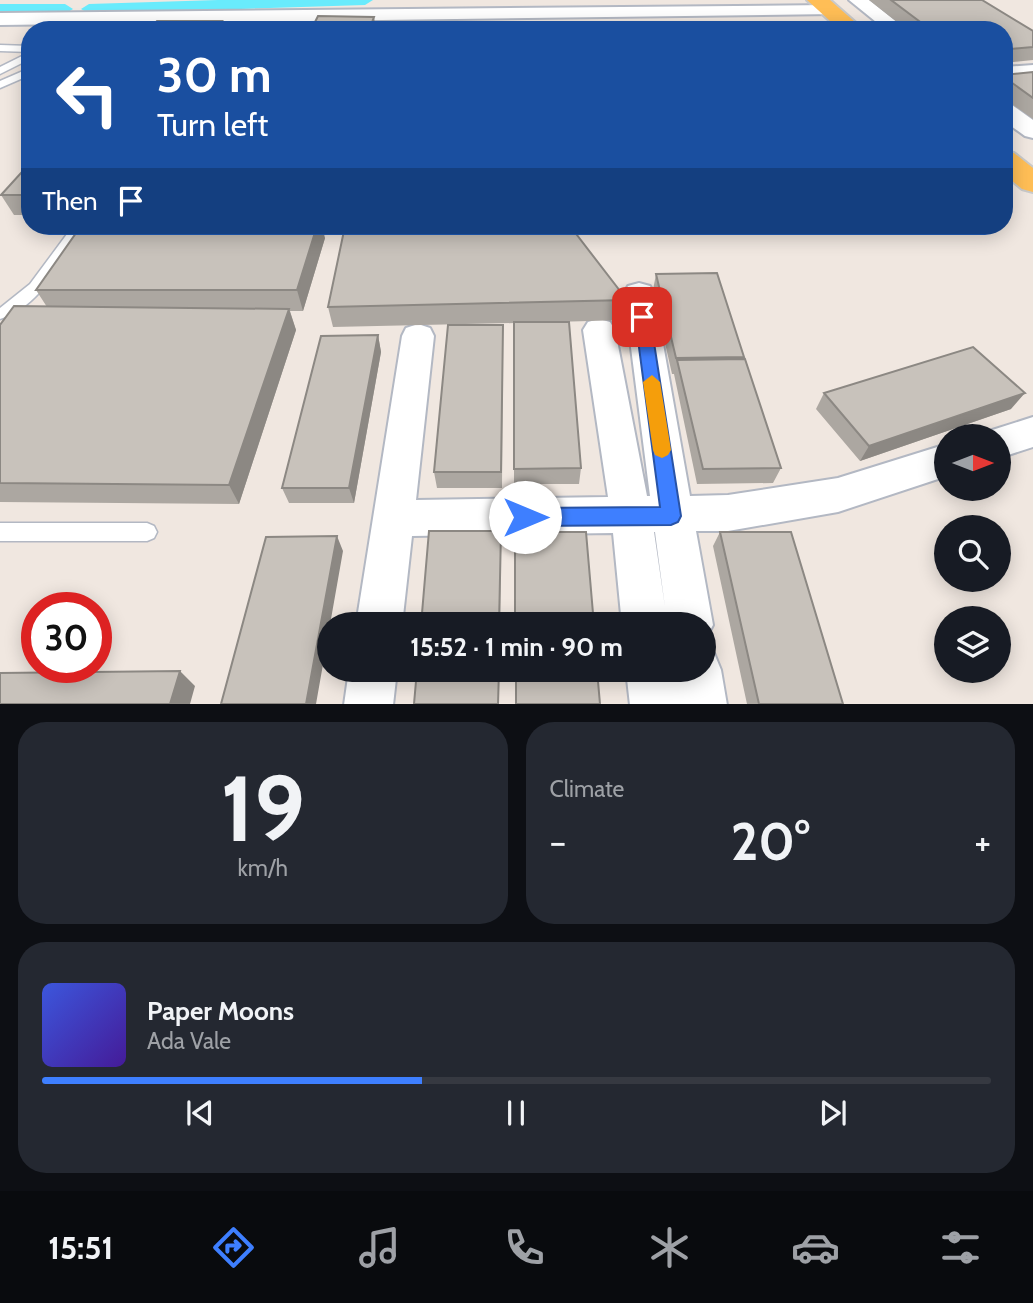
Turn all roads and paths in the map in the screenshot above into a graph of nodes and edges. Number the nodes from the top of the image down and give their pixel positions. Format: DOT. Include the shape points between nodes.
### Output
graph roads {
  1 [pos="865,5"];
  2 [pos="827,8"];
  3 [pos="130,17"];
  4 [pos="0,19"];
  5 [pos="125,21"];
  6 [pos="842,21"];
  7 [pos="886,21"];
  8 [pos="0,48"];
  9 [pos="21,49"];
  10 [pos="21,60"];
  11 [pos="0,71"];
  12 [pos="1033,71"];
  13 [pos="1013,72"];
  14 [pos="21,75"];
  15 [pos="0,85"];
  16 [pos="1013,117"];
  17 [pos="1033,131"];
  18 [pos="1013,166"];
  19 [pos="1033,183"];
  20 [pos="73,235"];
  21 [pos="639,293"];
  22 [pos="15,307"];
  23 [pos="0,314"];
  24 [pos="0,329"];
  25 [pos="599,330"];
  26 [pos="418,336"];
  27 [pos="1033,432"];
  28 [pos="1012,439"];
  29 [pos="934,464"];
  30 [pos="651,516"];
  31 [pos="393,518"];
  32 [pos="0,532"];
  33 [pos="148,532"];
  34 [pos="381,612"];
  35 [pos="646,612"];
  36 [pos="685,612"];
  37 [pos="371,682"];
  38 [pos="651,682"];
  39 [pos="699,682"];
  40 [pos="368,704"];
  41 [pos="654,704"];
  42 [pos="703,704"];
  1 -- 2 [label="street"];
  1 -- 7 [label="street"];
  2 -- 3 [label="street"];
  2 -- 6 [label="main road"];
  3 -- 4 [label="street" via="73,13"];
  3 -- 5 [label="lane"];
  8 -- 9 [label="lane"];
  10 -- 11 [label="lane"];
  12 -- 13 [label="street"];
  14 -- 15 [label="lane"];
  16 -- 17 [label="street"];
  18 -- 19 [label="main road"];
  20 -- 22 [label="lane"];
  21 -- 30 [label="street"];
  22 -- 23 [label="lane"];
  22 -- 24 [label="lane"];
  25 -- 30 [label="street"];
  26 -- 31 [label="street"];
  27 -- 28 [label="street"];
  29 -- 30 [label="street" via="838,495 728,513"];
  30 -- 31 [label="street"];
  30 -- 35 [label="street"];
  30 -- 36 [label="street"];
  31 -- 34 [label="street"];
  32 -- 33 [label="lane"];
  37 -- 40 [label="street"];
  38 -- 41 [label="street"];
  39 -- 42 [label="street"];
}
